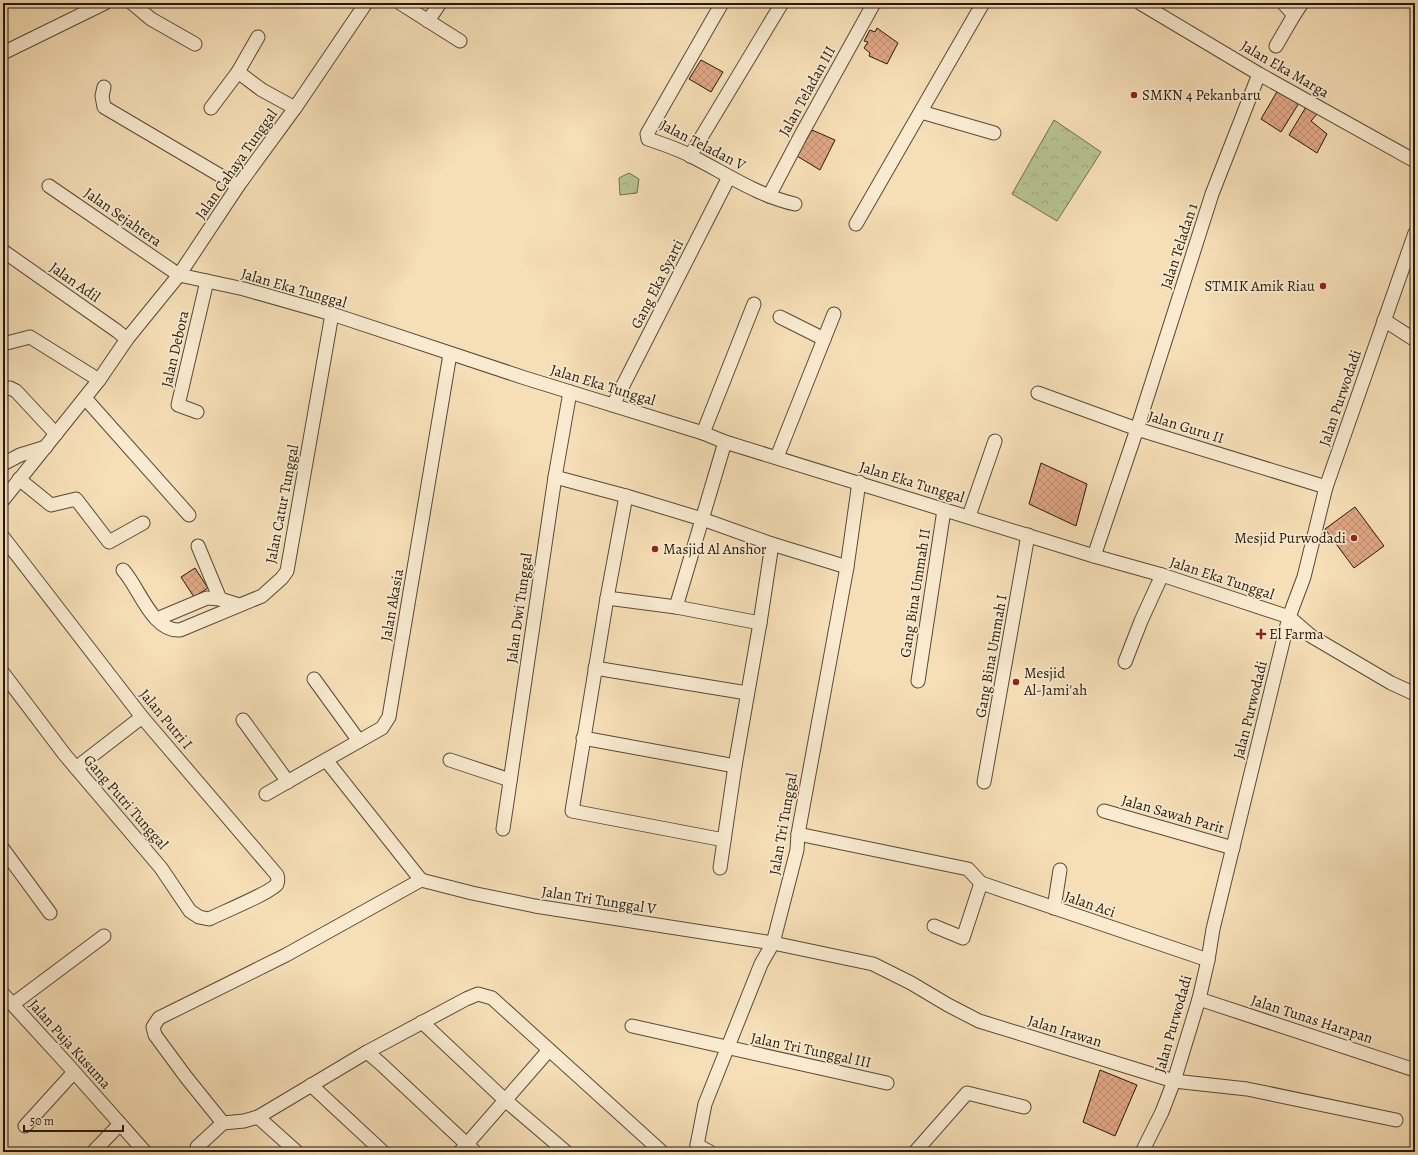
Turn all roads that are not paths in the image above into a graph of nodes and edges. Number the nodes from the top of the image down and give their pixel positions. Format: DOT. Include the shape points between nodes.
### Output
graph roads {
  1 [pos="105,3"];
  2 [pos="132,3"];
  3 [pos="366,3"];
  4 [pos="400,3"];
  5 [pos="440,3"];
  6 [pos="722,3"];
  7 [pos="782,3"];
  8 [pos="874,3"];
  9 [pos="983,3"];
  10 [pos="1140,3"];
  11 [pos="1284,3"];
  12 [pos="1302,3"];
  13 [pos="1294,14"];
  14 [pos="428,21"];
  15 [pos="258,37"];
  16 [pos="460,41"];
  17 [pos="195,44"];
  18 [pos="1276,46"];
  19 [pos="3,53"];
  20 [pos="238,72"];
  21 [pos="1259,74"];
  22 [pos="104,88"];
  23 [pos="211,108"];
  24 [pos="295,108"];
  25 [pos="921,112"];
  26 [pos="994,132"];
  27 [pos="690,156"];
  28 [pos="1415,160"];
  29 [pos="729,177"];
  30 [pos="49,186"];
  31 [pos="238,186"];
  32 [pos="768,196"];
  33 [pos="795,204"];
  34 [pos="856,224"];
  35 [pos="1415,233"];
  36 [pos="3,251"];
  37 [pos="179,275"];
  38 [pos="207,281"];
  39 [pos="754,304"];
  40 [pos="332,314"];
  41 [pos="834,314"];
  42 [pos="780,317"];
  43 [pos="1384,320"];
  44 [pos="127,339"];
  45 [pos="824,339"];
  46 [pos="1415,340"];
  47 [pos="3,344"];
  48 [pos="450,354"];
  49 [pos="99,380"];
  50 [pos="3,389"];
  51 [pos="570,392"];
  52 [pos="1038,393"];
  53 [pos="85,398"];
  54 [pos="613,405"];
  55 [pos="197,412"];
  56 [pos="1137,429"];
  57 [pos="703,433"];
  58 [pos="56,434"];
  59 [pos="994,441"];
  60 [pos="725,442"];
  61 [pos="46,447"];
  62 [pos="777,457"];
  63 [pos="3,464"];
  64 [pos="555,477"];
  65 [pos="19,479"];
  66 [pos="859,482"];
  67 [pos="1326,487"];
  68 [pos="626,496"];
  69 [pos="3,500"];
  70 [pos="944,510"];
  71 [pos="189,515"];
  72 [pos="969,516"];
  73 [pos="702,519"];
  74 [pos="143,523"];
  75 [pos="1028,535"];
  76 [pos="3,537"];
  77 [pos="772,544"];
  78 [pos="198,546"];
  79 [pos="1094,556"];
  80 [pos="847,567"];
  81 [pos="123,570"];
  82 [pos="1162,575"];
  83 [pos="607,598"];
  84 [pos="220,599"];
  85 [pos="239,605"];
  86 [pos="676,607"];
  87 [pos="1290,617"];
  88 [pos="157,619"];
  89 [pos="760,623"];
  90 [pos="1124,662"];
  91 [pos="595,668"];
  92 [pos="3,673"];
  93 [pos="314,679"];
  94 [pos="918,681"];
  95 [pos="747,693"];
  96 [pos="1415,694"];
  97 [pos="142,717"];
  98 [pos="243,720"];
  99 [pos="583,738"];
  100 [pos="359,741"];
  101 [pos="326,760"];
  102 [pos="450,760"];
  103 [pos="735,766"];
  104 [pos="76,768"];
  105 [pos="510,780"];
  106 [pos="288,782"];
  107 [pos="984,782"];
  108 [pos="266,794"];
  109 [pos="1104,811"];
  110 [pos="503,829"];
  111 [pos="798,834"];
  112 [pos="724,840"];
  113 [pos="1233,848"];
  114 [pos="3,849"];
  115 [pos="720,868"];
  116 [pos="1060,870"];
  117 [pos="421,880"];
  118 [pos="980,883"];
  119 [pos="238,905"];
  120 [pos="1054,908"];
  121 [pos="50,913"];
  122 [pos="934,926"];
  123 [pos="104,936"];
  124 [pos="773,943"];
  125 [pos="1208,960"];
  126 [pos="3,994"];
  127 [pos="1199,999"];
  128 [pos="13,1004"];
  129 [pos="948,1005"];
  130 [pos="422,1022"];
  131 [pos="632,1026"];
  132 [pos="728,1049"];
  133 [pos="549,1050"];
  134 [pos="367,1052"];
  135 [pos="1415,1070"];
  136 [pos="74,1072"];
  137 [pos="1174,1081"];
  138 [pos="887,1083"];
  139 [pos="311,1085"];
  140 [pos="505,1100"];
  141 [pos="1024,1107"];
  142 [pos="258,1117"];
  143 [pos="1396,1120"];
  144 [pos="223,1123"];
  145 [pos="120,1124"];
  146 [pos="25,1126"];
  147 [pos="467,1149"];
  148 [pos="693,1149"];
  149 [pos="197,1150"];
  150 [pos="93,1152"];
  151 [pos="145,1152"];
  152 [pos="297,1152"];
  153 [pos="383,1152"];
  154 [pos="566,1152"];
  155 [pos="662,1152"];
  156 [pos="710,1152"];
  157 [pos="914,1152"];
  158 [pos="1142,1152"];
  1 -- 19 [label="street"];
  2 -- 17 [label="street" via="151,19"];
  3 -- 24 [label="street"];
  4 -- 14 [label="street"];
  5 -- 14 [label="street"];
  6 -- 27 [label="street, Jalan Teladan V" via="647,134 648,139"];
  7 -- 27 [label="street"];
  8 -- 32 [label="street, Jalan Teladan III"];
  9 -- 25 [label="street"];
  10 -- 21 [label="street, Jalan Eka Marga"];
  11 -- 13 [label="street"];
  12 -- 13 [label="street"];
  13 -- 18 [label="street"];
  14 -- 16 [label="street"];
  15 -- 20 [label="street"];
  20 -- 23 [label="street"];
  20 -- 24 [label="street, Jalan Cahaya Tunggal" via="262,90"];
  21 -- 28 [label="street, Jalan Eka Marga"];
  21 -- 56 [label="street, Jalan Teladan 1" via="1212,194"];
  22 -- 31 [label="street" via="104,106"];
  24 -- 31 [label="street, Jalan Cahaya Tunggal"];
  25 -- 26 [label="street"];
  25 -- 34 [label="street"];
  27 -- 29 [label="street, Jalan Teladan V"];
  29 -- 32 [label="street, Jalan Teladan V"];
  29 -- 54 [label="street, Gang Eka Syarti"];
  30 -- 37 [label="street, Jalan Sejahtera"];
  31 -- 37 [label="street, Jalan Cahaya Tunggal"];
  32 -- 33 [label="street, Jalan Teladan V"];
  35 -- 43 [label="street, Jalan Purwodadi"];
  36 -- 44 [label="street, Jalan Adil"];
  37 -- 38 [label="street, Jalan Eka Tunggal"];
  37 -- 44 [label="street"];
  38 -- 40 [label="street, Jalan Eka Tunggal"];
  38 -- 55 [label="street, Jalan Debora" via="178,405"];
  39 -- 57 [label="street"];
  40 -- 48 [label="street, Jalan Eka Tunggal"];
  40 -- 85 [label="street, Jalan Catur Tunggal" via="287,571 262,596"];
  41 -- 45 [label="street"];
  42 -- 45 [label="street"];
  43 -- 46 [label="street"];
  43 -- 67 [label="street, Jalan Purwodadi"];
  44 -- 49 [label="street"];
  45 -- 62 [label="street"];
  47 -- 49 [label="street" via="30,337"];
  48 -- 51 [label="street, Jalan Eka Tunggal"];
  48 -- 100 [label="street, Jalan Akasia" via="389,717 382,728"];
  49 -- 53 [label="street"];
  50 -- 58 [label="street" via="10,388 16,391"];
  51 -- 54 [label="street, Jalan Eka Tunggal"];
  51 -- 64 [label="street, Jalan Dwi Tunggal"];
  52 -- 56 [label="street, Jalan Guru II"];
  53 -- 58 [label="street"];
  53 -- 71 [label="street"];
  54 -- 57 [label="street, Jalan Eka Tunggal"];
  56 -- 67 [label="street, Jalan Guru II"];
  56 -- 79 [label="street, Jalan Teladan 1"];
  57 -- 60 [label="street, Jalan Eka Tunggal"];
  58 -- 61 [label="street"];
  59 -- 72 [label="street"];
  60 -- 62 [label="street, Jalan Eka Tunggal"];
  60 -- 73 [label="street"];
  61 -- 63 [label="street" via="20,455"];
  61 -- 65 [label="street"];
  62 -- 66 [label="street, Jalan Eka Tunggal"];
  64 -- 68 [label="street"];
  64 -- 105 [label="street, Jalan Dwi Tunggal"];
  65 -- 69 [label="street"];
  65 -- 74 [label="street" via="51,505 76,500 109,542"];
  66 -- 70 [label="street, Jalan Eka Tunggal"];
  66 -- 80 [label="street, Jalan Tri Tunggal"];
  67 -- 87 [label="street, Jalan Purwodadi" via="1304,577"];
  68 -- 73 [label="street"];
  68 -- 83 [label="street"];
  70 -- 72 [label="street, Jalan Eka Tunggal"];
  70 -- 94 [label="street, Gang Bina Ummah II"];
  72 -- 75 [label="street, Jalan Eka Tunggal"];
  73 -- 77 [label="street"];
  73 -- 86 [label="street"];
  75 -- 79 [label="street, Jalan Eka Tunggal"];
  75 -- 107 [label="street, Gang Bina Ummah I"];
  76 -- 97 [label="street, Jalan Putri I"];
  77 -- 80 [label="street"];
  77 -- 89 [label="street"];
  78 -- 84 [label="street"];
  79 -- 82 [label="street, Jalan Eka Tunggal"];
  80 -- 111 [label="street, Jalan Tri Tunggal"];
  81 -- 88 [label="street"];
  82 -- 87 [label="street, Jalan Eka Tunggal"];
  82 -- 90 [label="street"];
  83 -- 86 [label="street"];
  83 -- 91 [label="street"];
  84 -- 85 [label="street"];
  84 -- 88 [label="street" via="206,598"];
  85 -- 88 [label="street, Jalan Catur Tunggal" via="180,630 173,630"];
  86 -- 89 [label="street"];
  87 -- 96 [label="street" via="1311,636 1391,683"];
  87 -- 113 [label="street, Jalan Purwodadi"];
  89 -- 95 [label="street"];
  91 -- 95 [label="street"];
  91 -- 99 [label="street"];
  92 -- 104 [label="street, Gang Putri Tunggal"];
  93 -- 100 [label="street"];
  95 -- 103 [label="street"];
  97 -- 104 [label="street"];
  97 -- 119 [label="street, Jalan Putri I" via="277,875 276,885"];
  98 -- 106 [label="street"];
  99 -- 103 [label="street"];
  99 -- 112 [label="street" via="572,811"];
  100 -- 101 [label="street, Jalan Akasia"];
  101 -- 106 [label="street, Jalan Akasia"];
  101 -- 117 [label="street"];
  102 -- 105 [label="street"];
  103 -- 112 [label="street"];
  104 -- 119 [label="street, Gang Putri Tunggal" via="161,868 190,911 199,917 209,919"];
  105 -- 110 [label="street, Jalan Dwi Tunggal"];
  106 -- 108 [label="street, Jalan Akasia"];
  109 -- 113 [label="street, Jalan Sawah Parit"];
  111 -- 118 [label="street" via="968,869"];
  111 -- 124 [label="street, Jalan Tri Tunggal" via="798,850"];
  112 -- 115 [label="street"];
  113 -- 125 [label="street, Jalan Purwodadi"];
  114 -- 121 [label="street"];
  116 -- 120 [label="street"];
  117 -- 124 [label="street, Jalan Tri Tunggal V" via="535,906"];
  117 -- 144 [label="street" via="286,954 159,1018 153,1026 155,1035"];
  118 -- 120 [label="street, Jalan Aci"];
  118 -- 122 [label="street" via="963,938"];
  120 -- 125 [label="street, Jalan Aci"];
  123 -- 128 [label="street"];
  124 -- 129 [label="street, Jalan Tri Tunggal V" via="874,964 911,982"];
  124 -- 132 [label="street, Jalan Tri Tunggal" via="761,964"];
  125 -- 127 [label="street, Jalan Purwodadi"];
  126 -- 128 [label="street, Jalan Puja Kusuma"];
  127 -- 135 [label="street, Jalan Tunas Harapan"];
  127 -- 137 [label="street, Jalan Purwodadi"];
  128 -- 136 [label="street, Jalan Puja Kusuma"];
  129 -- 137 [label="street, Jalan Irawan" via="979,1021"];
  130 -- 133 [label="street" via="478,994 492,998"];
  130 -- 134 [label="street"];
  130 -- 140 [label="street"];
  131 -- 132 [label="street, Jalan Tri Tunggal III"];
  132 -- 138 [label="street, Jalan Tri Tunggal III"];
  132 -- 148 [label="street, Jalan Tri Tunggal" via="705,1104"];
  133 -- 140 [label="street"];
  133 -- 155 [label="street"];
  134 -- 139 [label="street"];
  134 -- 147 [label="street"];
  136 -- 145 [label="street, Jalan Puja Kusuma"];
  136 -- 146 [label="street"];
  137 -- 143 [label="street, Jalan Irawan" via="1247,1089"];
  137 -- 158 [label="street, Jalan Purwodadi"];
  139 -- 142 [label="street"];
  139 -- 153 [label="street"];
  140 -- 147 [label="street"];
  140 -- 154 [label="street"];
  141 -- 157 [label="street" via="967,1093"];
  142 -- 144 [label="street"];
  142 -- 152 [label="street"];
  144 -- 149 [label="street"];
  145 -- 150 [label="street"];
  145 -- 151 [label="street, Jalan Puja Kusuma"];
  148 -- 156 [label="street, Jalan Tri Tunggal"];
}
